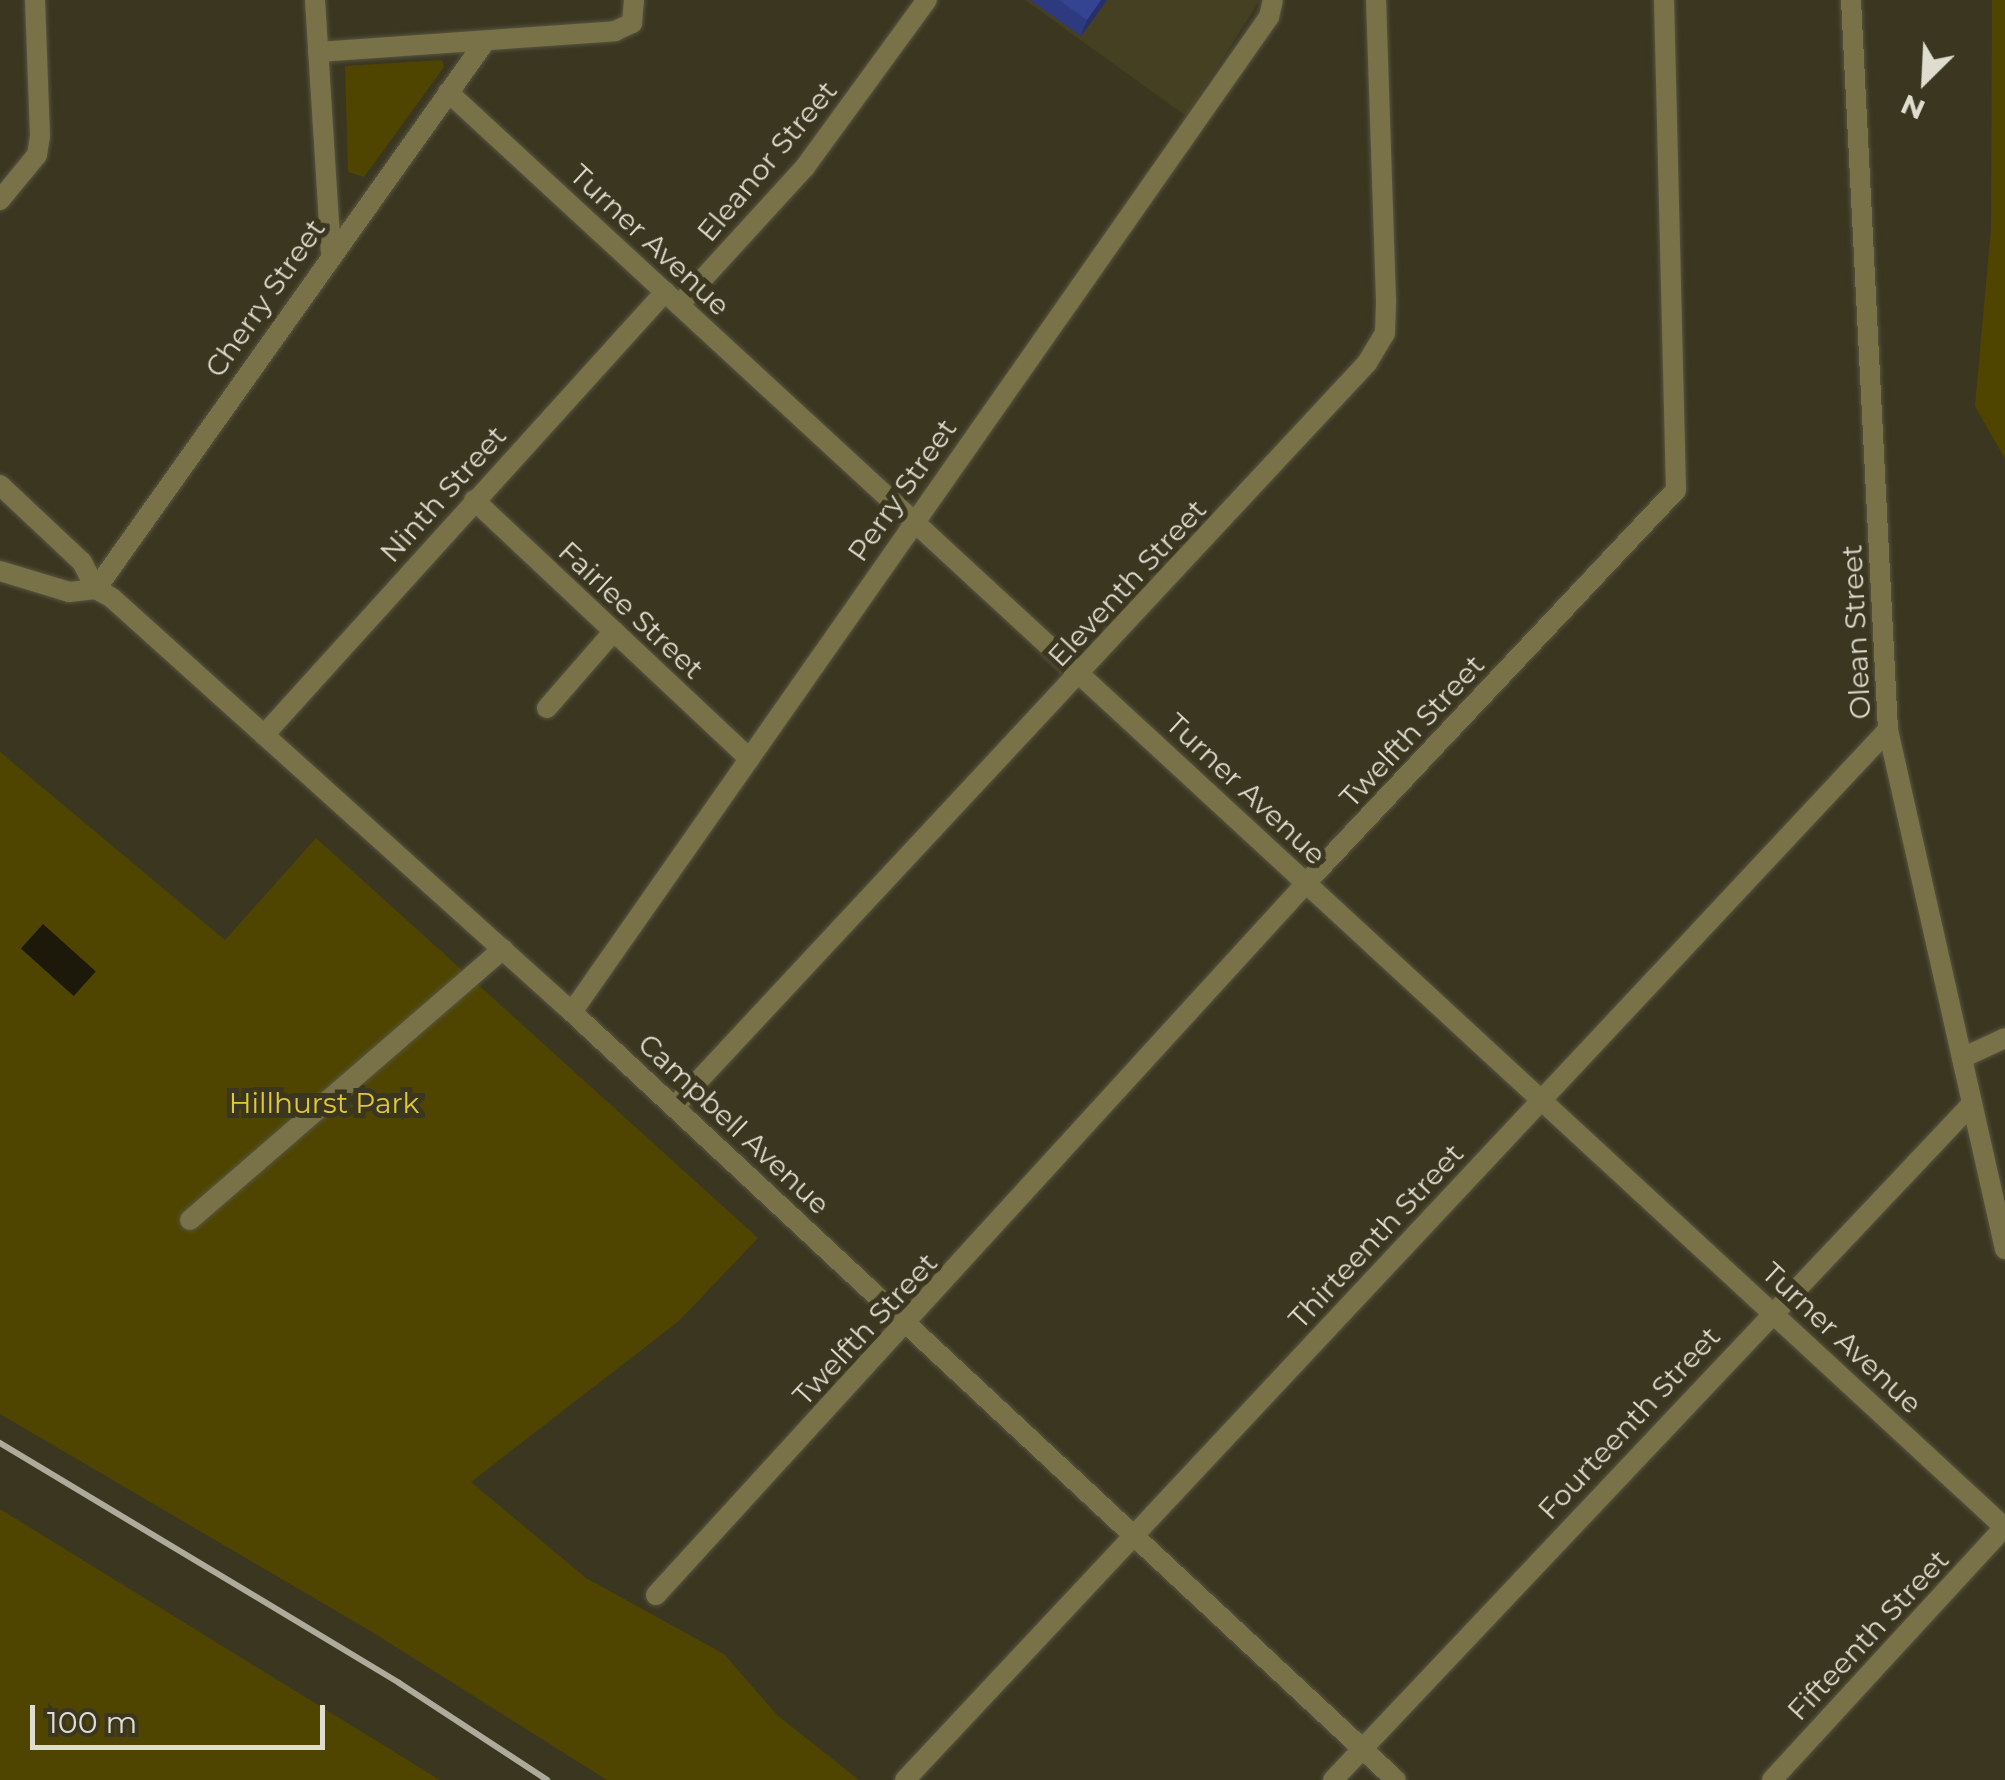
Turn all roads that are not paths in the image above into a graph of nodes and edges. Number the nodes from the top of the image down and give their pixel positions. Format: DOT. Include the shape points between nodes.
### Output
graph roads {
  1 [pos="35,0"];
  2 [pos="315,0"];
  3 [pos="634,0"];
  4 [pos="927,0"];
  5 [pos="1273,0"];
  6 [pos="1376,0"];
  7 [pos="1664,0"];
  8 [pos="1850,0"];
  9 [pos="484,42"];
  10 [pos="318,52"];
  11 [pos="448,92"];
  12 [pos="0,200"];
  13 [pos="332,251"];
  14 [pos="672,298"];
  15 [pos="0,484"];
  16 [pos="474,500"];
  17 [pos="914,520"];
  18 [pos="0,571"];
  19 [pos="96,589"];
  20 [pos="614,631"];
  21 [pos="1080,673"];
  22 [pos="547,708"];
  23 [pos="1888,730"];
  24 [pos="264,735"];
  25 [pos="750,759"];
  26 [pos="1307,882"];
  27 [pos="503,950"];
  28 [pos="572,1012"];
  29 [pos="2005,1038"];
  30 [pos="1962,1058"];
  31 [pos="1544,1096"];
  32 [pos="1969,1106"];
  33 [pos="674,1108"];
  34 [pos="190,1220"];
  35 [pos="2005,1249"];
  36 [pos="1772,1310"];
  37 [pos="910,1323"];
  38 [pos="2005,1527"];
  39 [pos="1134,1534"];
  40 [pos="656,1595"];
  41 [pos="1362,1749"];
  42 [pos="904,1780"];
  43 [pos="1333,1780"];
  44 [pos="1396,1780"];
  45 [pos="1772,1780"];
  1 -- 12 [label="street" via="40,136 36,156"];
  2 -- 10 [label="street"];
  3 -- 9 [label="street" via="632,23 615,31"];
  4 -- 14 [label="street, Eleanor Street" via="805,167"];
  5 -- 17 [label="street, Perry Street" via="1269,16"];
  6 -- 21 [label="street, Eleventh Street" via="1385,334 1367,363"];
  7 -- 26 [label="street, Twelfth Street" via="1676,490"];
  8 -- 23 [label="street, Olean Street"];
  9 -- 10 [label="street"];
  9 -- 11 [label="street, Cherry Street"];
  10 -- 13 [label="street"];
  11 -- 13 [label="street, Cherry Street"];
  11 -- 14 [label="street, Turner Avenue"];
  13 -- 19 [label="street, Cherry Street"];
  14 -- 16 [label="street, Ninth Street"];
  14 -- 17 [label="street, Turner Avenue"];
  15 -- 19 [label="street, Campbell Avenue" via="82,562"];
  16 -- 20 [label="street, Fairlee Street"];
  16 -- 24 [label="street, Ninth Street"];
  17 -- 21 [label="street, Turner Avenue"];
  17 -- 25 [label="street, Perry Street"];
  18 -- 19 [label="street" via="69,592"];
  19 -- 24 [label="street, Campbell Avenue"];
  20 -- 22 [label="street"];
  20 -- 25 [label="street, Fairlee Street"];
  21 -- 26 [label="street, Turner Avenue"];
  21 -- 33 [label="street, Eleventh Street"];
  23 -- 30 [label="street, Olean Street"];
  23 -- 31 [label="street, Thirteenth Street"];
  24 -- 27 [label="street, Campbell Avenue"];
  25 -- 28 [label="street, Perry Street"];
  26 -- 31 [label="street, Turner Avenue"];
  26 -- 37 [label="street, Twelfth Street"];
  27 -- 28 [label="street, Campbell Avenue"];
  27 -- 34 [label="street"];
  28 -- 33 [label="street, Campbell Avenue"];
  29 -- 30 [label="street"];
  30 -- 32 [label="street, Olean Street"];
  31 -- 36 [label="street, Turner Avenue"];
  31 -- 39 [label="street, Thirteenth Street"];
  32 -- 35 [label="street, Olean Street"];
  32 -- 36 [label="street, Fourteenth Street"];
  33 -- 37 [label="street, Campbell Avenue"];
  36 -- 38 [label="street, Turner Avenue"];
  36 -- 41 [label="street, Fourteenth Street"];
  37 -- 39 [label="street, Campbell Avenue"];
  37 -- 40 [label="street, Twelfth Street"];
  38 -- 45 [label="street, Fifteenth Street"];
  39 -- 41 [label="street, Campbell Avenue"];
  39 -- 42 [label="street, Thirteenth Street"];
  41 -- 43 [label="street, Fourteenth Street"];
  41 -- 44 [label="street, Campbell Avenue"];
}
